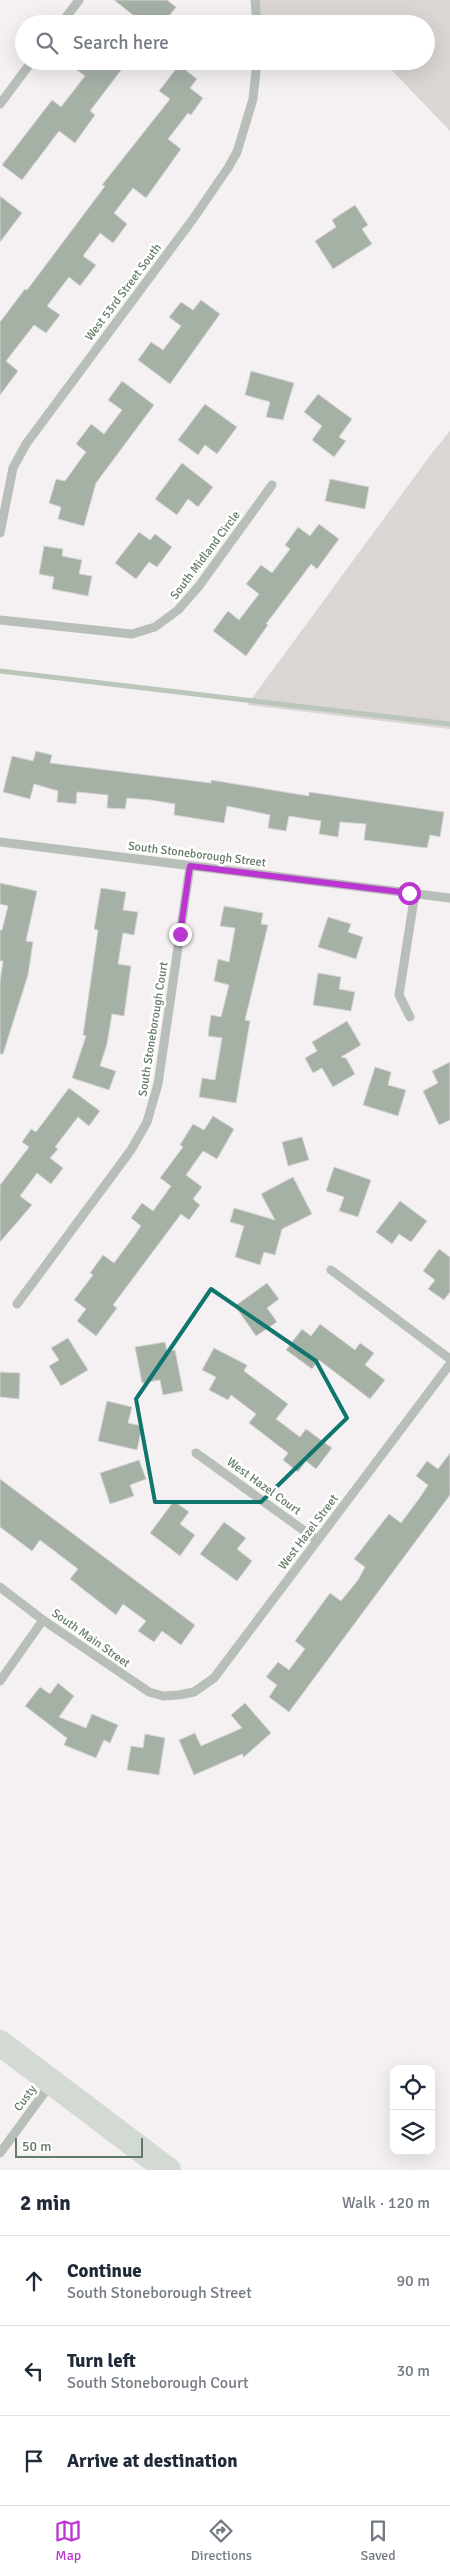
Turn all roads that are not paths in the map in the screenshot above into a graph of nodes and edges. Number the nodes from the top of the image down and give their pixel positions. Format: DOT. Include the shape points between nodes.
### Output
graph roads {
  1 [pos="79,0"];
  2 [pos="255,0"];
  3 [pos="68,15"];
  4 [pos="256,15"];
  5 [pos="25,70"];
  6 [pos="256,70"];
  7 [pos="0,104"];
  8 [pos="272,485"];
  9 [pos="0,532"];
  10 [pos="0,620"];
  11 [pos="0,842"];
  12 [pos="190,866"];
  13 [pos="415,893"];
  14 [pos="450,898"];
  15 [pos="410,1017"];
  16 [pos="331,1270"];
  17 [pos="17,1304"];
  18 [pos="450,1360"];
  19 [pos="450,1364"];
  20 [pos="196,1453"];
  21 [pos="317,1540"];
  22 [pos="0,1587"];
  23 [pos="43,1620"];
  24 [pos="0,1681"];
  25 [pos="174,1696"];
  26 [pos="0,2043"];
  27 [pos="52,2082"];
  28 [pos="0,2153"];
  29 [pos="168,2170"];
  1 -- 3 [label="street"];
  2 -- 4 [label="street"];
  5 -- 7 [label="street"];
  6 -- 9 [label="street, West 53rd Street South" via="249,113 237,152 198,213 26,444 13,468"];
  8 -- 10 [label="street, South Midland Circle" via="199,586 178,610 155,627 132,634"];
  11 -- 12 [label="street, South Stoneborough Street"];
  12 -- 13 [label="street, South Stoneborough Street"];
  12 -- 17 [label="street, South Stoneborough Court" via="158,1084 147,1122 131,1150"];
  13 -- 14 [label="street, South Stoneborough Street"];
  13 -- 15 [label="street" via="399,995"];
  16 -- 18 [label="street"];
  19 -- 21 [label="street, West Hazel Street"];
  20 -- 21 [label="street, West Hazel Court"];
  21 -- 25 [label="street, West Hazel Street" via="214,1678 194,1692"];
  22 -- 23 [label="street, South Main Street"];
  23 -- 24 [label="street"];
  23 -- 25 [label="street, South Main Street" via="144,1689"];
  26 -- 27 [label="main road"];
  27 -- 28 [label="street, Custy"];
  27 -- 29 [label="main road"];
}
